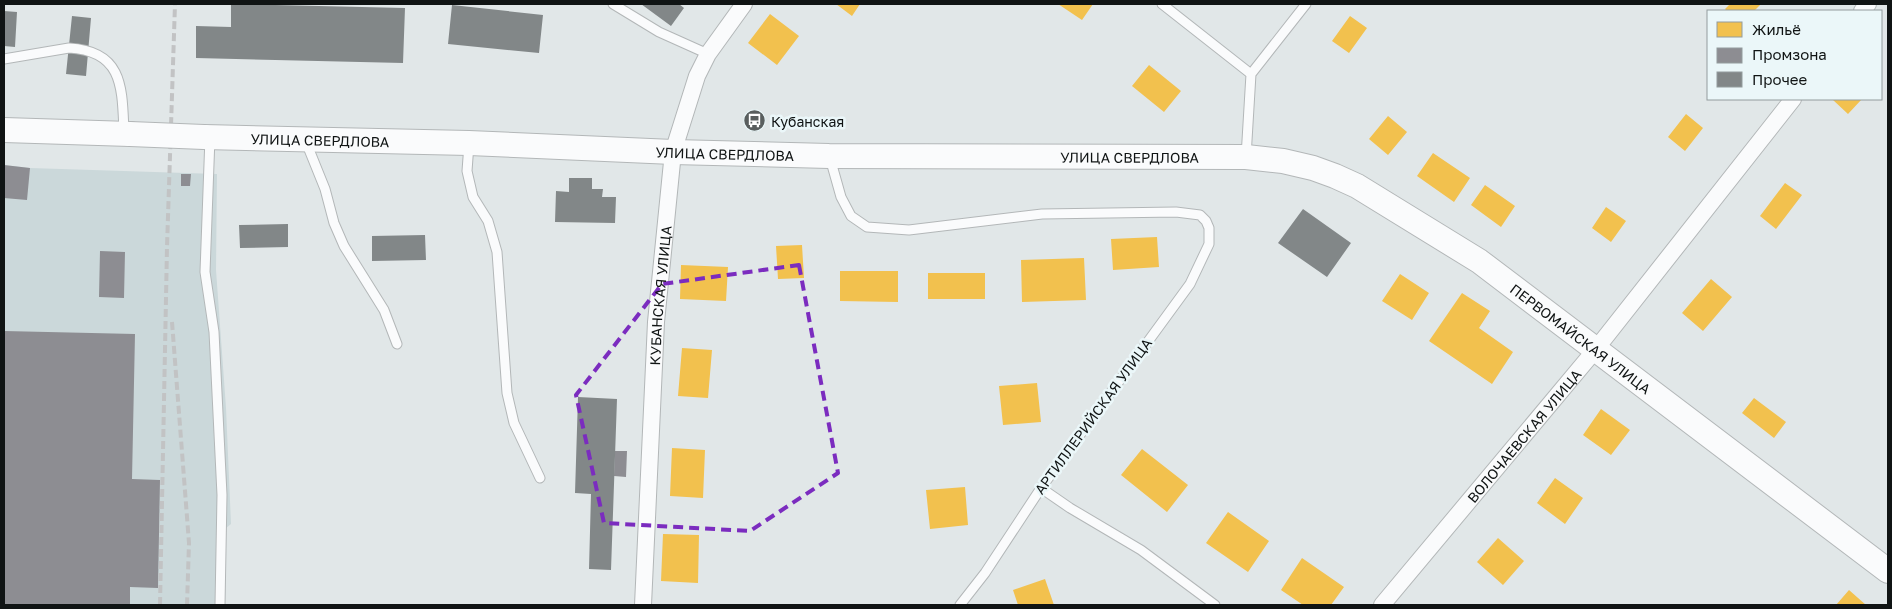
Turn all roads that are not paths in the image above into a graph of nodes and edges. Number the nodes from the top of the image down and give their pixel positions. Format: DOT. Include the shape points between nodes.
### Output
graph roads {
  1 [pos="613,4"];
  2 [pos="744,4"];
  3 [pos="1162,4"];
  4 [pos="1306,4"];
  5 [pos="708,54"];
  6 [pos="4,58"];
  7 [pos="1251,74"];
  8 [pos="1792,100"];
  9 [pos="4,130"];
  10 [pos="127,134"];
  11 [pos="207,137"];
  12 [pos="305,140"];
  13 [pos="469,144"];
  14 [pos="673,152"];
  15 [pos="829,156"];
  16 [pos="1246,158"];
  17 [pos="397,344"];
  18 [pos="1596,349"];
  19 [pos="540,478"];
  20 [pos="1041,488"];
  21 [pos="1888,571"];
  22 [pos="220,605"];
  23 [pos="643,605"];
  24 [pos="960,605"];
  25 [pos="1215,605"];
  26 [pos="1382,605"];
  1 -- 5 [label="lane" via="659,32"];
  2 -- 5 [label="street, КУБАНСКАЯ УЛИЦА"];
  3 -- 7 [label="lane"];
  4 -- 7 [label="lane"];
  5 -- 14 [label="street, КУБАНСКАЯ УЛИЦА" via="697,76"];
  6 -- 10 [label="lane" via="69,48 98,54 118,76"];
  7 -- 16 [label="lane"];
  8 -- 18 [label="street, ВОЛОЧАЕВСКАЯ УЛИЦА"];
  9 -- 10 [label="main road"];
  10 -- 11 [label="main road, УЛИЦА СВЕРДЛОВА, bridge"];
  11 -- 12 [label="main road, УЛИЦА СВЕРДЛОВА"];
  11 -- 22 [label="lane" via="205,272 214,332 222,495"];
  12 -- 13 [label="main road, УЛИЦА СВЕРДЛОВА"];
  12 -- 17 [label="lane" via="344,246 384,310"];
  13 -- 14 [label="main road, УЛИЦА СВЕРДЛОВА"];
  13 -- 19 [label="lane" via="467,171 474,197 488,221 498,252 507,393 514,423"];
  14 -- 15 [label="main road, УЛИЦА СВЕРДЛОВА"];
  14 -- 23 [label="street, КУБАНСКАЯ УЛИЦА" via="656,322"];
  15 -- 16 [label="main road, УЛИЦА СВЕРДЛОВА"];
  15 -- 20 [label="lane, АРТИЛЛЕРИЙСКАЯ УЛИЦА" via="851,216 867,227 908,230 1042,214 1188,212 1200,215 1206,221 1209,244 1190,284"];
  16 -- 18 [label="main road, ПЕРВОМАЙСКАЯ УЛИЦА" via="1314,168 1356,186 1479,261"];
  18 -- 21 [label="main road, ПЕРВОМАЙСКАЯ УЛИЦА"];
  18 -- 26 [label="street, ВОЛОЧАЕВСКАЯ УЛИЦА"];
  20 -- 24 [label="lane, АРТИЛЛЕРИЙСКАЯ УЛИЦА"];
  20 -- 25 [label="lane" via="1141,550"];
}
